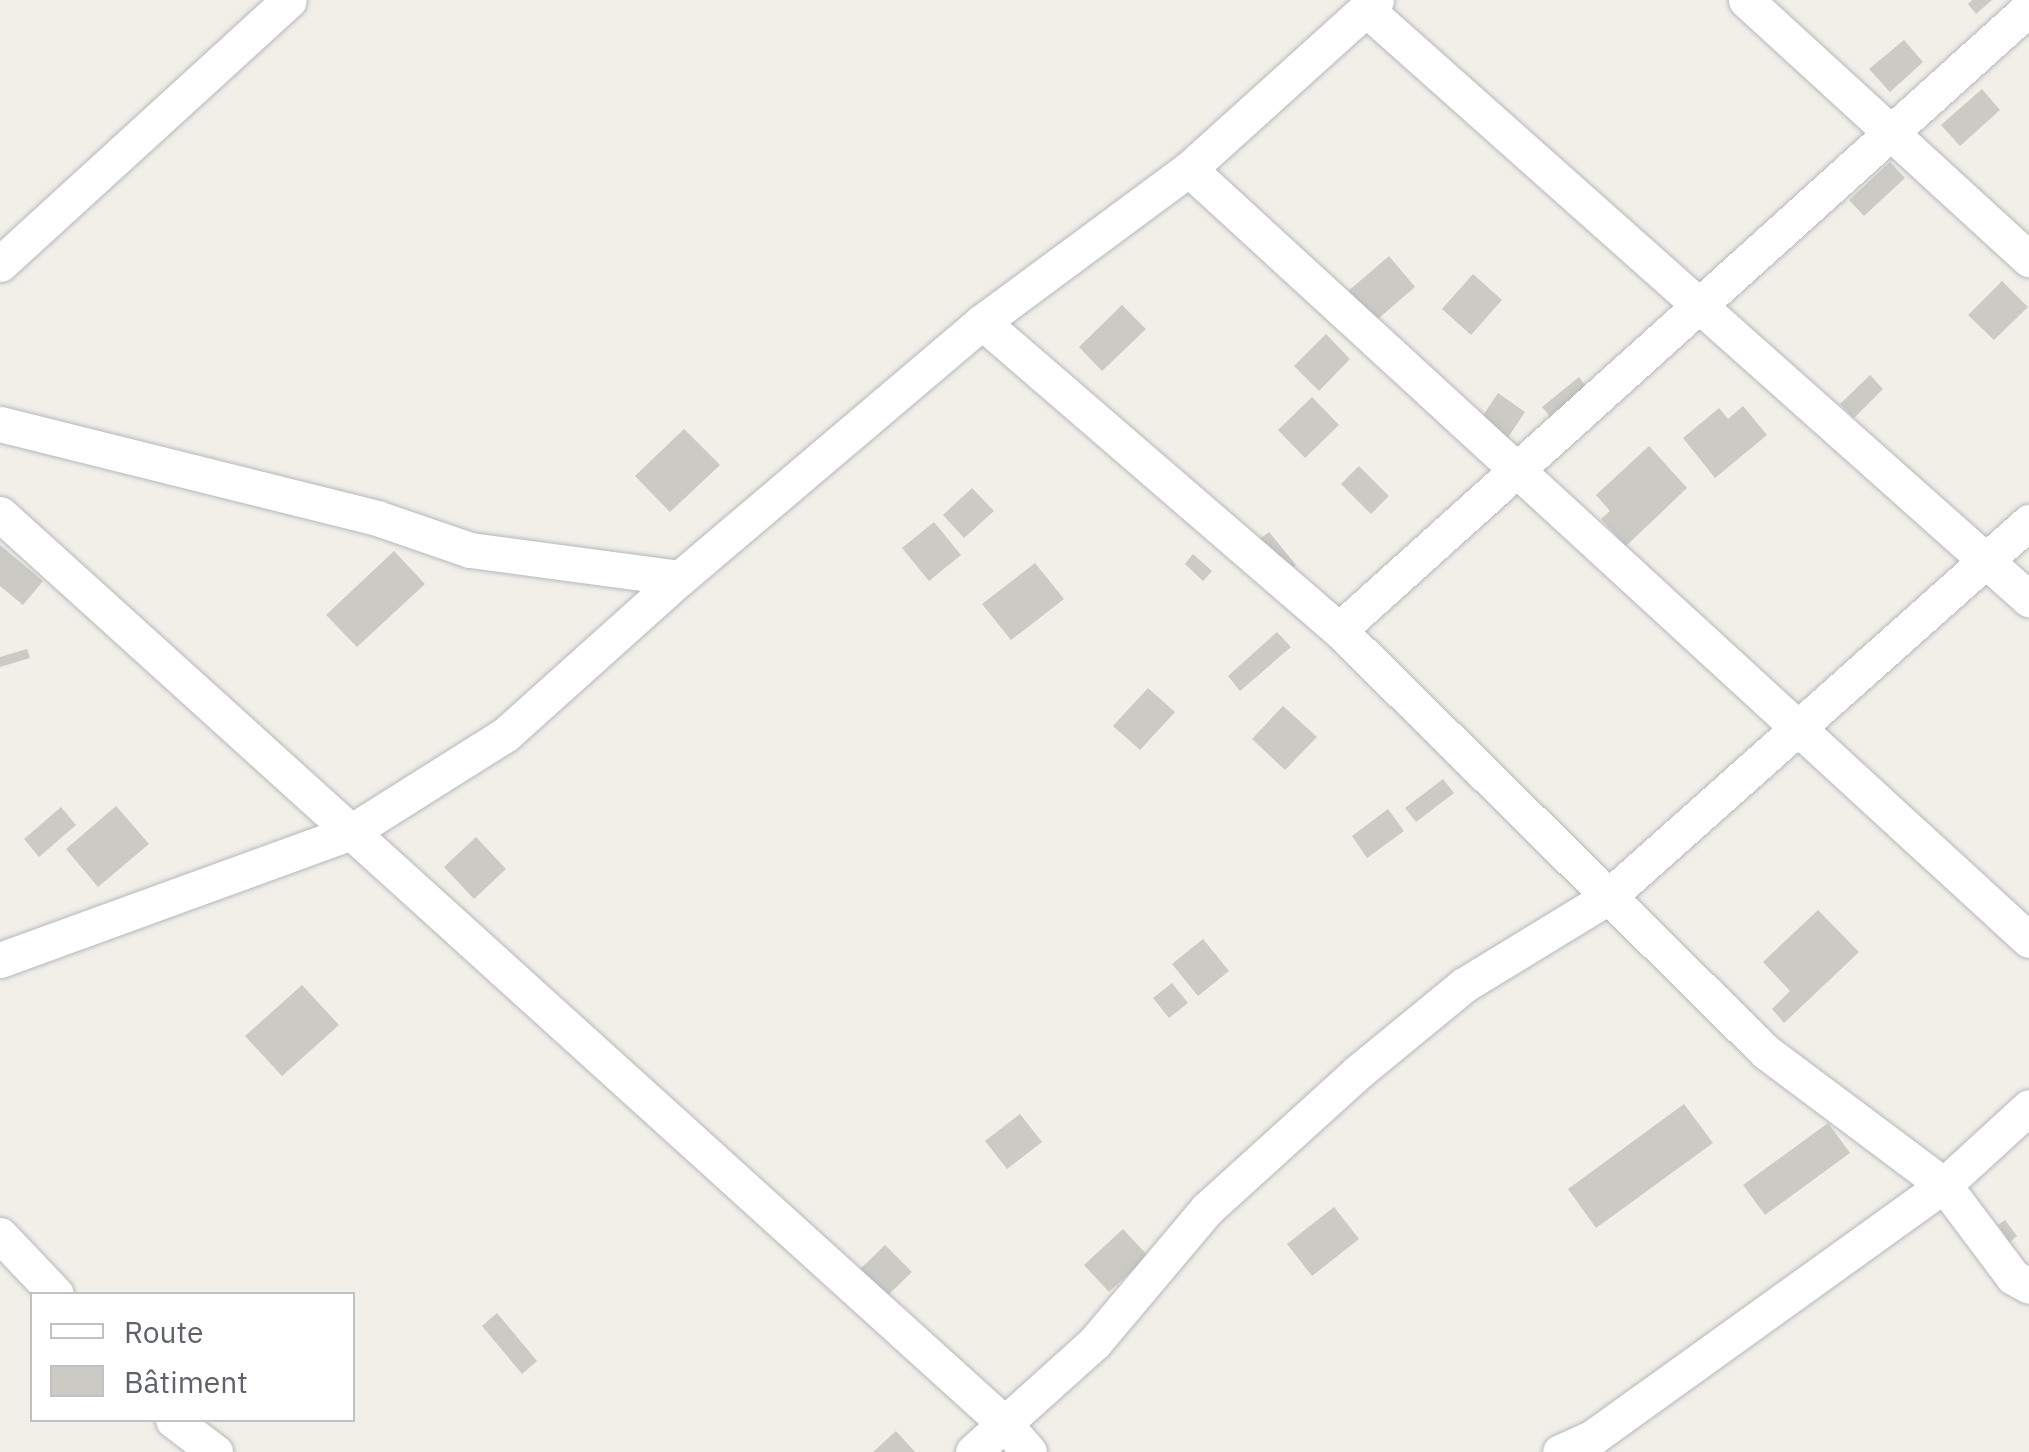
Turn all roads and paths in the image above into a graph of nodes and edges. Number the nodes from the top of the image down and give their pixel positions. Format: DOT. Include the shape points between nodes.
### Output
graph roads {
  1 [pos="289,0"];
  2 [pos="1746,0"];
  3 [pos="1371,5"];
  4 [pos="2029,8"];
  5 [pos="1891,132"];
  6 [pos="1189,170"];
  7 [pos="2029,259"];
  8 [pos="0,264"];
  9 [pos="1699,305"];
  10 [pos="982,322"];
  11 [pos="0,424"];
  12 [pos="1516,470"];
  13 [pos="0,514"];
  14 [pos="2029,522"];
  15 [pos="1986,560"];
  16 [pos="680,578"];
  17 [pos="2029,599"];
  18 [pos="1339,630"];
  19 [pos="1798,728"];
  20 [pos="349,833"];
  21 [pos="1608,897"];
  22 [pos="2029,940"];
  23 [pos="0,960"];
  24 [pos="2029,1107"];
  25 [pos="1944,1185"];
  26 [pos="0,1235"];
  27 [pos="2029,1286"];
  28 [pos="54,1292"];
  29 [pos="176,1422"];
  30 [pos="1004,1423"];
  31 [pos="215,1452"];
  32 [pos="973,1452"];
  33 [pos="1028,1452"];
  34 [pos="1560,1452"];
  1 -- 8 [label="street"];
  2 -- 5 [label="street"];
  3 -- 6 [label="street"];
  3 -- 9 [label="street"];
  4 -- 5 [label="street"];
  5 -- 7 [label="street"];
  5 -- 9 [label="street"];
  6 -- 10 [label="street"];
  6 -- 12 [label="street"];
  9 -- 12 [label="street"];
  9 -- 15 [label="street"];
  10 -- 16 [label="street"];
  10 -- 18 [label="street"];
  11 -- 16 [label="street" via="377,518 470,550"];
  12 -- 18 [label="street"];
  12 -- 19 [label="street"];
  13 -- 20 [label="street"];
  14 -- 15 [label="street"];
  15 -- 17 [label="street"];
  15 -- 19 [label="street"];
  16 -- 20 [label="street" via="506,734"];
  18 -- 21 [label="street"];
  19 -- 21 [label="street"];
  19 -- 22 [label="street"];
  20 -- 23 [label="street"];
  20 -- 30 [label="street"];
  21 -- 25 [label="street" via="1766,1052"];
  21 -- 30 [label="street" via="1464,985 1358,1072 1207,1209 1095,1342"];
  24 -- 25 [label="street"];
  25 -- 27 [label="street" via="2013,1277"];
  25 -- 34 [label="street" via="1593,1437"];
  26 -- 28 [label="street"];
  29 -- 31 [label="street"];
  30 -- 32 [label="street"];
  30 -- 33 [label="street"];
}
